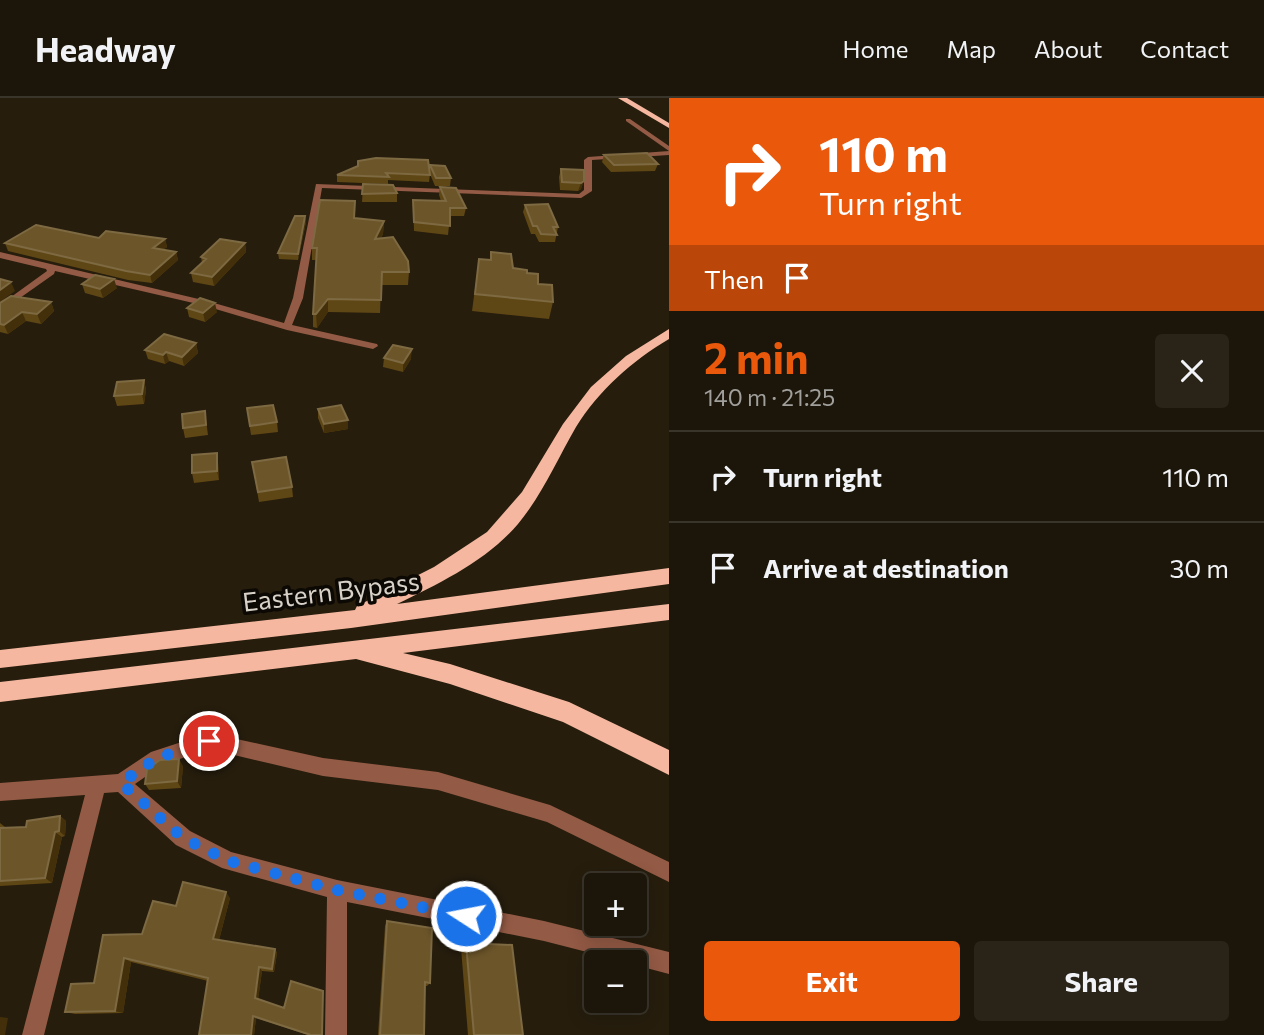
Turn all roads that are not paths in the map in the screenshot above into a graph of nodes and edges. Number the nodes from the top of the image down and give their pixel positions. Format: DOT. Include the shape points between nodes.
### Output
graph roads {
  1 [pos="622,98"];
  2 [pos="631,98"];
  3 [pos="628,120"];
  4 [pos="669,120"];
  5 [pos="669,126"];
  6 [pos="669,151"];
  7 [pos="0,255"];
  8 [pos="50,267"];
  9 [pos="0,309"];
  10 [pos="287,327"];
  11 [pos="669,333"];
  12 [pos="373,346"];
  13 [pos="669,576"];
  14 [pos="669,612"];
  15 [pos="351,619"];
  16 [pos="349,649"];
  17 [pos="0,659"];
  18 [pos="0,691"];
  19 [pos="669,764"];
  20 [pos="121,783"];
  21 [pos="97,784"];
  22 [pos="0,792"];
  23 [pos="669,873"];
  24 [pos="337,890"];
  25 [pos="669,963"];
  26 [pos="33,1035"];
  27 [pos="337,1035"];
  1 -- 5 [label="highway"];
  2 -- 4 [label="highway"];
  3 -- 6 [label="street"];
  6 -- 10 [label="street" via="590,158 587,191 582,195 319,186 298,298"];
  7 -- 8 [label="street"];
  8 -- 9 [label="street" via="50,275"];
  8 -- 10 [label="street"];
  10 -- 12 [label="street"];
  11 -- 15 [label="highway" via="599,387 578,413 534,490 490,540"];
  13 -- 15 [label="highway, Eastern Bypass"];
  14 -- 16 [label="highway"];
  15 -- 17 [label="highway, Eastern Bypass"];
  16 -- 18 [label="highway"];
  16 -- 19 [label="highway" via="450,674 569,713"];
  20 -- 21 [label="street"];
  20 -- 23 [label="street" via="157,758 209,741 323,767 438,781 550,814"];
  20 -- 24 [label="street" via="183,838 229,861"];
  21 -- 22 [label="street"];
  21 -- 26 [label="street"];
  24 -- 25 [label="street" via="544,931"];
  24 -- 27 [label="street"];
}
